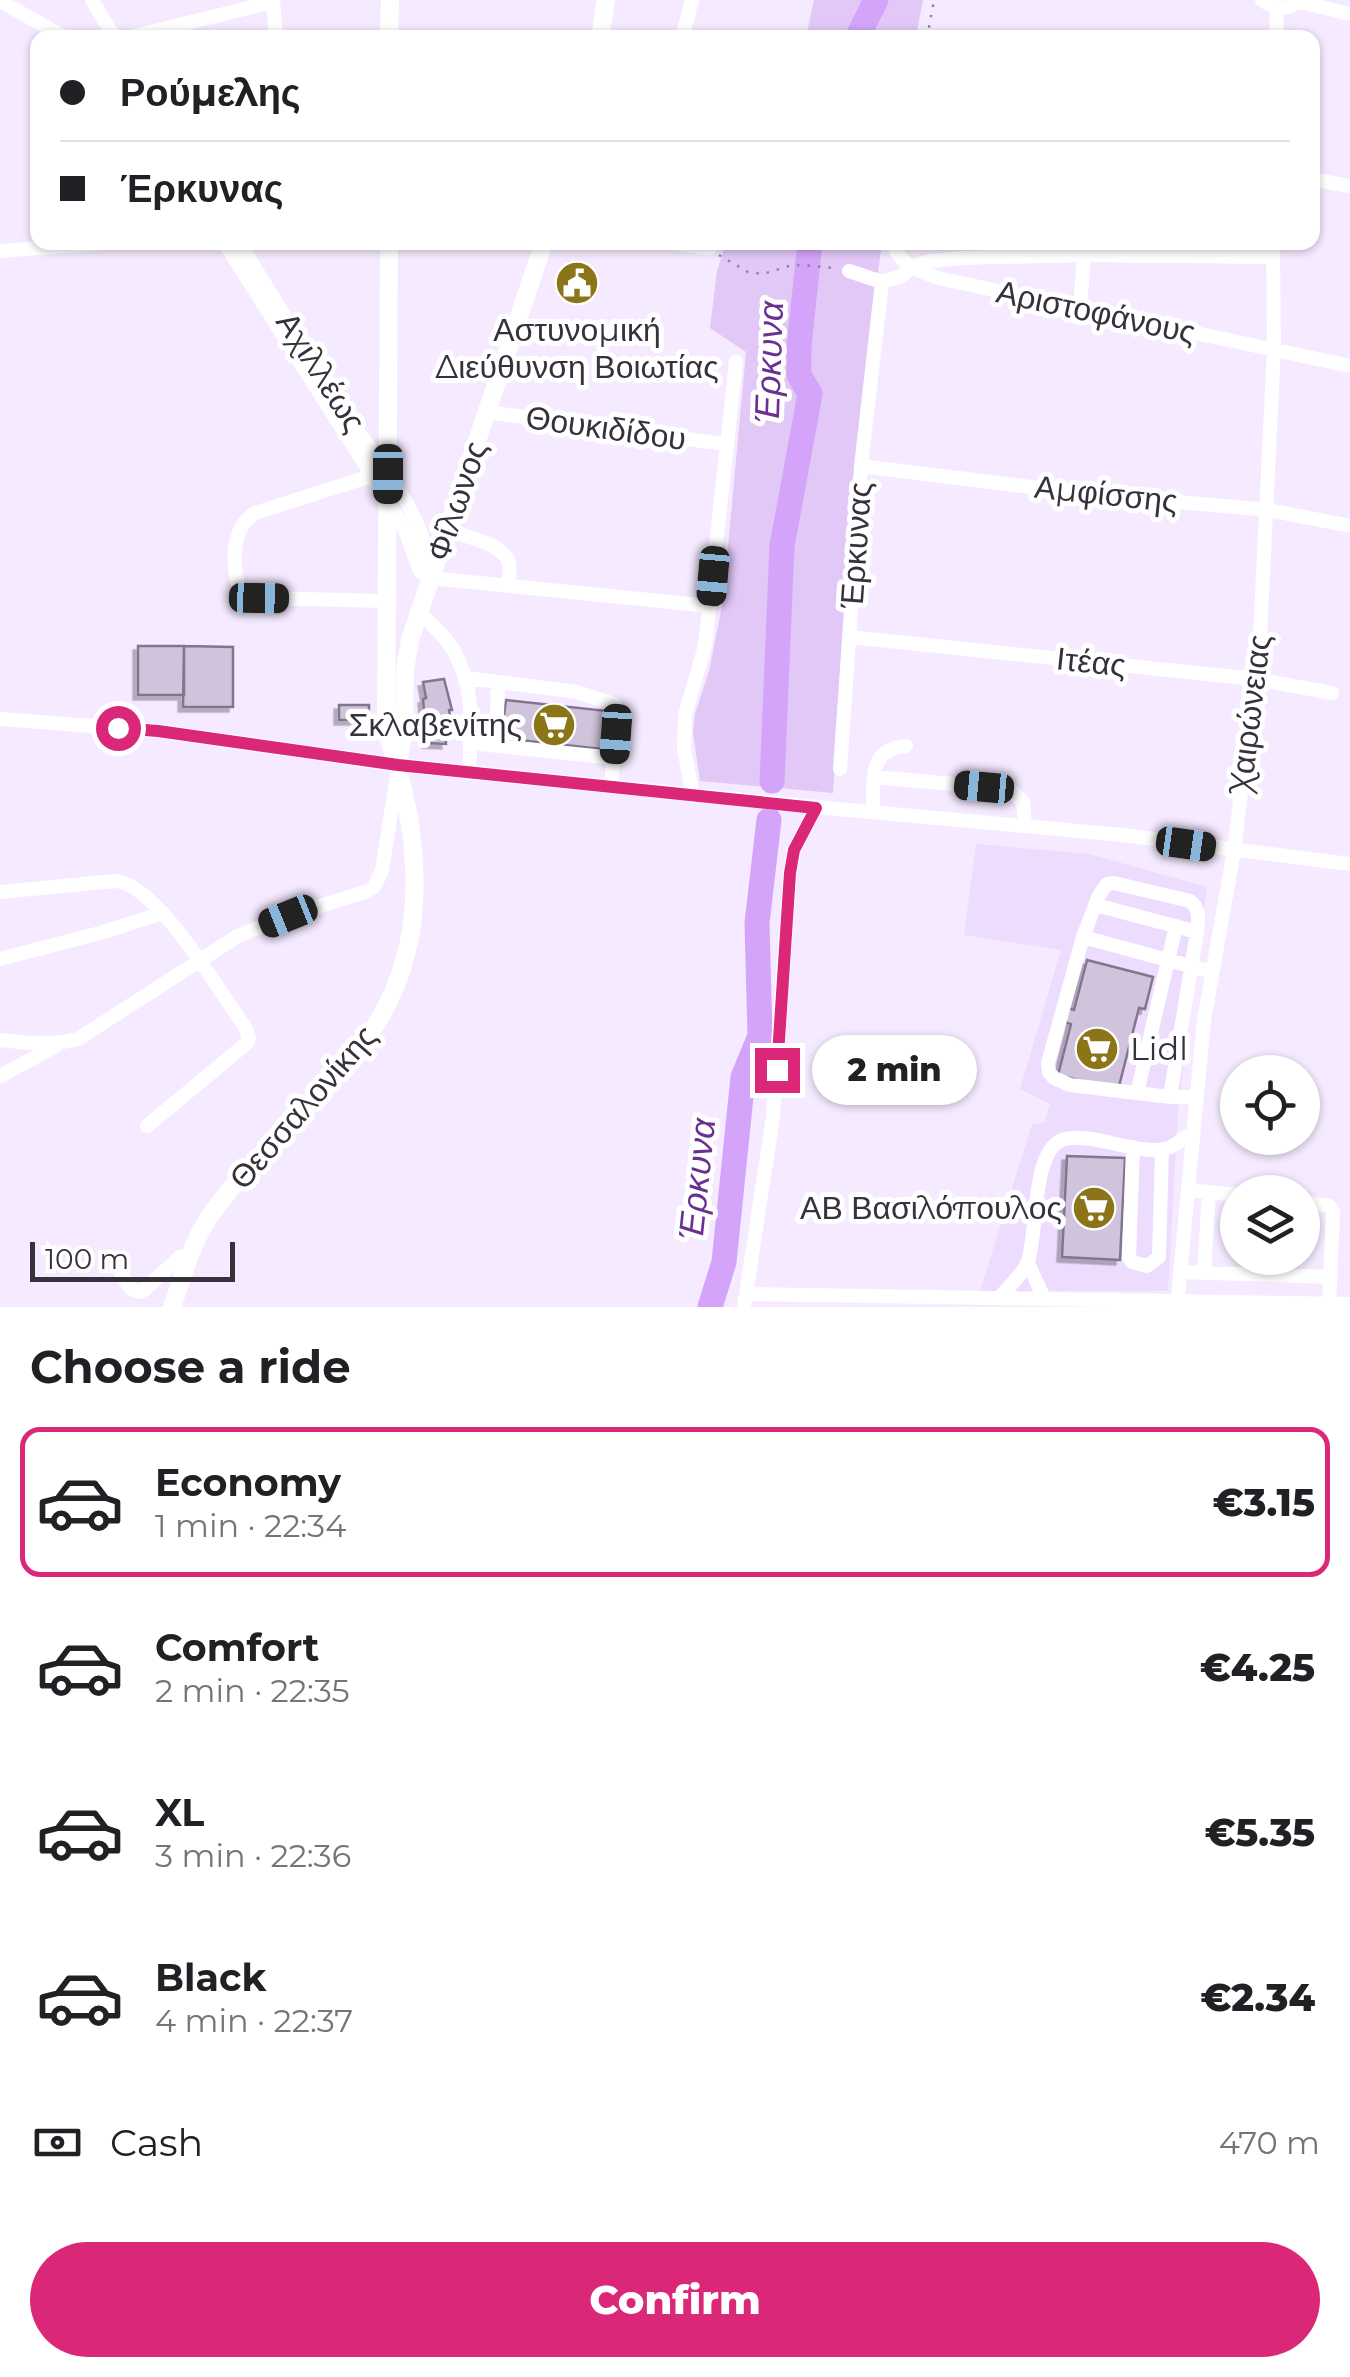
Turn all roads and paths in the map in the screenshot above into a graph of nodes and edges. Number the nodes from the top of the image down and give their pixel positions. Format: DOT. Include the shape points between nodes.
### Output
graph roads {
  1 [pos="92,0"];
  2 [pos="390,0"];
  3 [pos="606,0"];
  4 [pos="692,0"];
  5 [pos="934,0"];
  6 [pos="1262,0"];
  7 [pos="273,1"];
  8 [pos="1301,1"];
  9 [pos="0,2"];
  10 [pos="1277,8"];
  11 [pos="1350,14"];
  12 [pos="104,21"];
  13 [pos="51,30"];
  14 [pos="103,30"];
  15 [pos="109,30"];
  16 [pos="158,30"];
  17 [pos="275,30"];
  18 [pos="390,30"];
  19 [pos="600,30"];
  20 [pos="684,30"];
  21 [pos="928,30"];
  22 [pos="1276,30"];
  23 [pos="1320,180"];
  24 [pos="1350,186"];
  25 [pos="30,249"];
  26 [pos="229,250"];
  27 [pos="244,250"];
  28 [pos="389,250"];
  29 [pos="541,250"];
  30 [pos="713,250"];
  31 [pos="894,250"];
  32 [pos="1053,250"];
  33 [pos="1067,250"];
  34 [pos="1273,250"];
  35 [pos="0,251"];
  36 [pos="1084,255"];
  37 [pos="828,267"];
  38 [pos="911,267"];
  39 [pos="849,271"];
  40 [pos="882,282"];
  41 [pos="1080,309"];
  42 [pos="1274,349"];
  43 [pos="736,362"];
  44 [pos="1350,366"];
  45 [pos="487,412"];
  46 [pos="725,444"];
  47 [pos="862,466"];
  48 [pos="380,474"];
  49 [pos="388,501"];
  50 [pos="1268,510"];
  51 [pos="1350,526"];
  52 [pos="447,530"];
  53 [pos="431,578"];
  54 [pos="509,586"];
  55 [pos="388,600"];
  56 [pos="710,606"];
  57 [pos="420,612"];
  58 [pos="850,637"];
  59 [pos="467,678"];
  60 [pos="1255,679"];
  61 [pos="498,682"];
  62 [pos="1332,692"];
  63 [pos="0,719"];
  64 [pos="470,743"];
  65 [pos="496,746"];
  66 [pos="906,746"];
  67 [pos="614,758"];
  68 [pos="398,765"];
  69 [pos="840,768"];
  70 [pos="469,772"];
  71 [pos="874,777"];
  72 [pos="611,787"];
  73 [pos="694,796"];
  74 [pos="816,808"];
  75 [pos="873,811"];
  76 [pos="1025,825"];
  77 [pos="1234,851"];
  78 [pos="1350,864"];
  79 [pos="0,892"];
  80 [pos="1096,904"];
  81 [pos="163,913"];
  82 [pos="1176,926"];
  83 [pos="1197,932"];
  84 [pos="1084,937"];
  85 [pos="0,959"];
  86 [pos="1167,960"];
  87 [pos="199,961"];
  88 [pos="1191,968"];
  89 [pos="1212,972"];
  90 [pos="0,1040"];
  91 [pos="61,1044"];
  92 [pos="0,1076"];
  93 [pos="1137,1093"];
  94 [pos="1170,1096"];
  95 [pos="1196,1096"];
  96 [pos="148,1126"];
  97 [pos="1192,1133"];
  98 [pos="1133,1147"];
  99 [pos="1164,1149"];
  100 [pos="1189,1171"];
  101 [pos="1188,1190"];
  102 [pos="1209,1192"];
  103 [pos="1220,1193"];
  104 [pos="1320,1205"];
  105 [pos="190,1256"];
  106 [pos="1028,1263"];
  107 [pos="1180,1272"];
  108 [pos="1204,1272"];
  109 [pos="122,1274"];
  110 [pos="1331,1276"];
  111 [pos="1000,1297"];
  112 [pos="1044,1298"];
  113 [pos="746,1300"];
  114 [pos="1178,1304"];
  115 [pos="1329,1304"];
  116 [pos="1350,1304"];
  117 [pos="172,1307"];
  1 -- 12 [label="street"];
  2 -- 18 [label="main road"];
  3 -- 19 [label="main road"];
  4 -- 20 [label="street"];
  5 -- 21 [label="path"];
  6 -- 10 [label="street"];
  7 -- 16 [label="street"];
  7 -- 17 [label="street"];
  8 -- 10 [label="street"];
  8 -- 11 [label="street"];
  9 -- 13 [label="street"];
  10 -- 22 [label="street"];
  12 -- 14 [label="street"];
  12 -- 15 [label="street"];
  23 -- 24 [label="street"];
  25 -- 35 [label="street"];
  26 -- 48 [label="street, Αχιλλέως"];
  27 -- 48 [label="street, Αχιλλέως"];
  28 -- 48 [label="main road, Θεσσαλονίκης"];
  29 -- 45 [label="main road, Φίλωνος"];
  30 -- 37 [label="path" via="748,272"];
  31 -- 38 [label="street"];
  32 -- 38 [label="street"];
  33 -- 36 [label="street"];
  34 -- 36 [label="street"];
  34 -- 42 [label="street, Χαιρώνειας"];
  36 -- 41 [label="street"];
  38 -- 40 [label="street"];
  38 -- 41 [label="street, Αριστοφάνους"];
  39 -- 40 [label="street"];
  40 -- 47 [label="street, Έρκυνας"];
  41 -- 42 [label="street, Αριστοφάνους"];
  42 -- 44 [label="street, Αριστοφάνους"];
  42 -- 50 [label="street, Χαιρώνειας"];
  43 -- 46 [label="street"];
  45 -- 46 [label="street, Θουκιδίδου"];
  45 -- 52 [label="main road, Φίλωνος"];
  46 -- 56 [label="street"];
  47 -- 50 [label="street, Αμφίσσης"];
  47 -- 58 [label="street, Έρκυνας"];
  48 -- 49 [label="main road, Θεσσαλονίκης"];
  48 -- 53 [label="street, Αχιλλέως" via="415,522"];
  48 -- 55 [label="street" via="244,520 236,539 236,580 240,591 259,598"];
  49 -- 53 [label="street" via="420,571"];
  49 -- 55 [label="main road, Θεσσαλονίκης"];
  50 -- 51 [label="street, Αμφίσσης"];
  50 -- 60 [label="street, Χαιρώνειας"];
  52 -- 53 [label="main road, Φίλωνος"];
  52 -- 54 [label="street" via="497,548 509,563"];
  53 -- 54 [label="street"];
  53 -- 57 [label="main road, Φίλωνος"];
  54 -- 56 [label="street"];
  55 -- 68 [label="main road, Θεσσαλονίκης" via="386,730"];
  56 -- 73 [label="street" via="685,715"];
  57 -- 59 [label="street" via="450,645"];
  57 -- 68 [label="main road, Φίλωνος" via="407,655"];
  58 -- 60 [label="street, Ιτέας"];
  58 -- 69 [label="street, Έρκυνας"];
  59 -- 61 [label="street"];
  59 -- 64 [label="street"];
  60 -- 62 [label="street, Ιτέας"];
  60 -- 77 [label="street, Χαιρώνειας"];
  61 -- 65 [label="street"];
  61 -- 67 [label="street" via="614,704"];
  63 -- 68 [label="street" via="158,731"];
  64 -- 65 [label="street"];
  64 -- 70 [label="street"];
  65 -- 67 [label="street"];
  66 -- 71 [label="street" via="883,752"];
  67 -- 72 [label="street"];
  68 -- 70 [label="street"];
  68 -- 87 [label="street" via="374,887 238,936"];
  68 -- 105 [label="main road, Θεσσαλονίκης" via="416,886 388,1004 344,1066 214,1210"];
  70 -- 72 [label="street"];
  71 -- 75 [label="street"];
  71 -- 76 [label="street" via="1010,790 1023,802"];
  72 -- 73 [label="street"];
  73 -- 74 [label="street"];
  74 -- 75 [label="street"];
  74 -- 113 [label="street" via="790,873 773,1117"];
  75 -- 76 [label="street"];
  76 -- 77 [label="street"];
  77 -- 78 [label="street"];
  77 -- 89 [label="street, Χαιρώνειας"];
  79 -- 81 [label="street" via="124,882"];
  80 -- 82 [label="street"];
  80 -- 83 [label="street" via="1102,889 1114,883 1190,902"];
  80 -- 84 [label="street"];
  81 -- 85 [label="street"];
  81 -- 87 [label="street"];
  82 -- 83 [label="street"];
  82 -- 86 [label="street"];
  83 -- 88 [label="street"];
  84 -- 86 [label="street"];
  84 -- 93 [label="street" via="1049,1072 1070,1085"];
  86 -- 88 [label="street"];
  86 -- 93 [label="street"];
  87 -- 91 [label="street"];
  87 -- 96 [label="street" via="249,1038"];
  88 -- 89 [label="street"];
  88 -- 94 [label="street"];
  89 -- 95 [label="street, Χαιρώνειας"];
  90 -- 91 [label="street"];
  91 -- 92 [label="street"];
  93 -- 94 [label="street"];
  94 -- 95 [label="street"];
  95 -- 97 [label="street, Χαιρώνειας"];
  97 -- 99 [label="street"];
  97 -- 100 [label="street, Χαιρώνειας"];
  98 -- 99 [label="street"];
  98 -- 99 [label="street" via="1128,1257 1147,1266 1158,1257"];
  98 -- 106 [label="street" via="1075,1138 1049,1149"];
  99 -- 100 [label="street"];
  100 -- 101 [label="street, Χαιρώνειας"];
  101 -- 102 [label="street"];
  101 -- 107 [label="street, Χαιρώνειας"];
  102 -- 103 [label="street"];
  102 -- 108 [label="street"];
  104 -- 110 [label="street" via="1333,1212"];
  105 -- 109 [label="street" via="139,1292"];
  105 -- 117 [label="main road, Θεσσαλονίκης"];
  106 -- 111 [label="street"];
  106 -- 112 [label="street"];
  107 -- 108 [label="street"];
  107 -- 114 [label="street, Χαιρώνειας"];
  108 -- 110 [label="street"];
  110 -- 115 [label="street"];
  111 -- 112 [label="street"];
  111 -- 113 [label="street"];
  112 -- 114 [label="street"];
  114 -- 115 [label="street"];
  115 -- 116 [label="street"];
}
